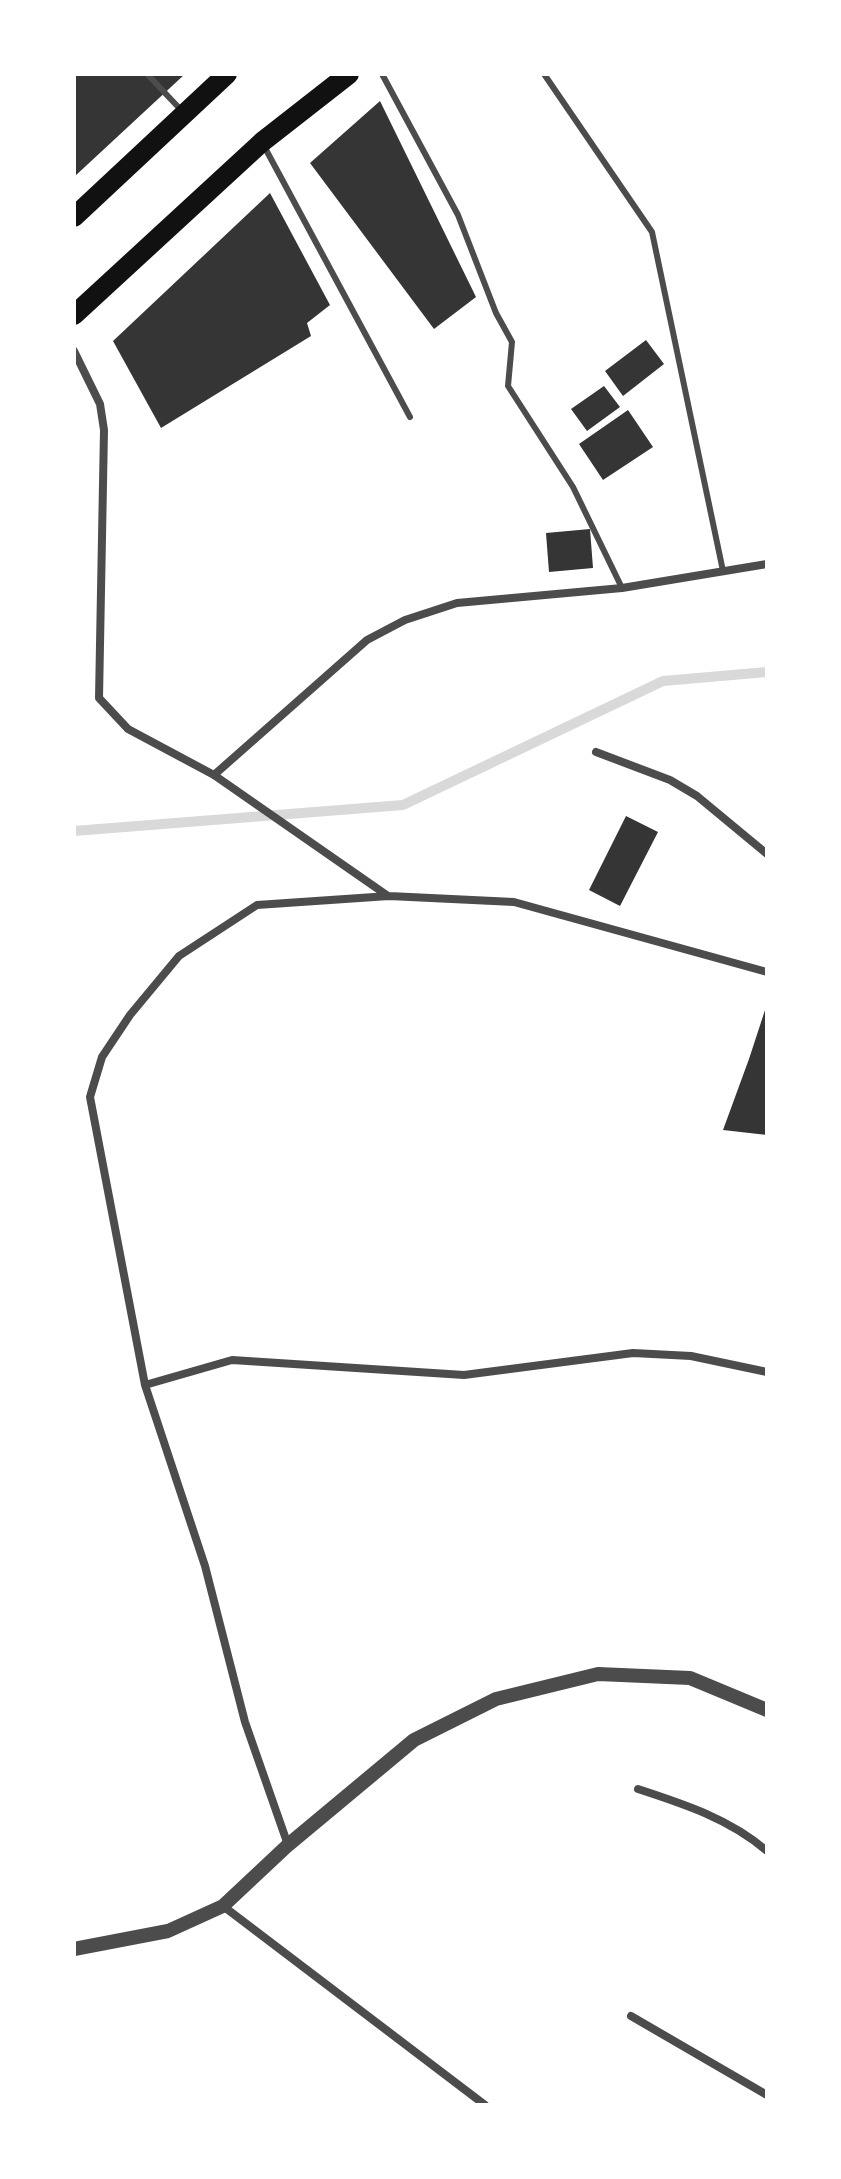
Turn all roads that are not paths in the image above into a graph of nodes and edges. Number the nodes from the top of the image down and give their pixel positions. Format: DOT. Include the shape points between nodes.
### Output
graph roads {
  1 [pos="147,74"];
  2 [pos="227,74"];
  3 [pos="349,74"];
  4 [pos="382,74"];
  5 [pos="544,74"];
  6 [pos="185,113"];
  7 [pos="262,142"];
  8 [pos="74,217"];
  9 [pos="74,315"];
  10 [pos="74,351"];
  11 [pos="410,417"];
  12 [pos="767,564"];
  13 [pos="723,571"];
  14 [pos="622,588"];
  15 [pos="596,752"];
  16 [pos="214,775"];
  17 [pos="767,854"];
  18 [pos="389,896"];
  19 [pos="767,972"];
  20 [pos="767,1372"];
  21 [pos="145,1385"];
  22 [pos="767,1710"];
  23 [pos="638,1789"];
  24 [pos="288,1845"];
  25 [pos="767,1851"];
  26 [pos="223,1906"];
  27 [pos="74,1949"];
  28 [pos="631,2016"];
  29 [pos="767,2095"];
  30 [pos="485,2105"];
  1 -- 6 [label="lane"];
  2 -- 6 [label="main road"];
  3 -- 7 [label="main road"];
  4 -- 14 [label="lane" via="458,215 512,342 508,386 573,487"];
  5 -- 13 [label="lane" via="652,232"];
  6 -- 8 [label="main road"];
  7 -- 9 [label="main road"];
  7 -- 11 [label="lane"];
  10 -- 16 [label="street" via="100,404 104,430 99,698 128,729"];
  12 -- 13 [label="street"];
  13 -- 14 [label="street"];
  14 -- 16 [label="street" via="457,603 405,620 367,640"];
  15 -- 17 [label="street" via="697,796"];
  16 -- 18 [label="street"];
  18 -- 19 [label="street" via="514,902"];
  18 -- 21 [label="street" via="257,905 179,956 102,1057 90,1097"];
  20 -- 21 [label="street" via="691,1356 633,1353 464,1375 232,1360"];
  21 -- 24 [label="street" via="205,1566 245,1722"];
  22 -- 24 [label="street" via="690,1678 598,1674 496,1699 414,1740"];
  23 -- 25 [label="street" via="702,1810"];
  24 -- 26 [label="street"];
  26 -- 27 [label="street" via="168,1931"];
  26 -- 30 [label="street"];
  28 -- 29 [label="street"];
}
